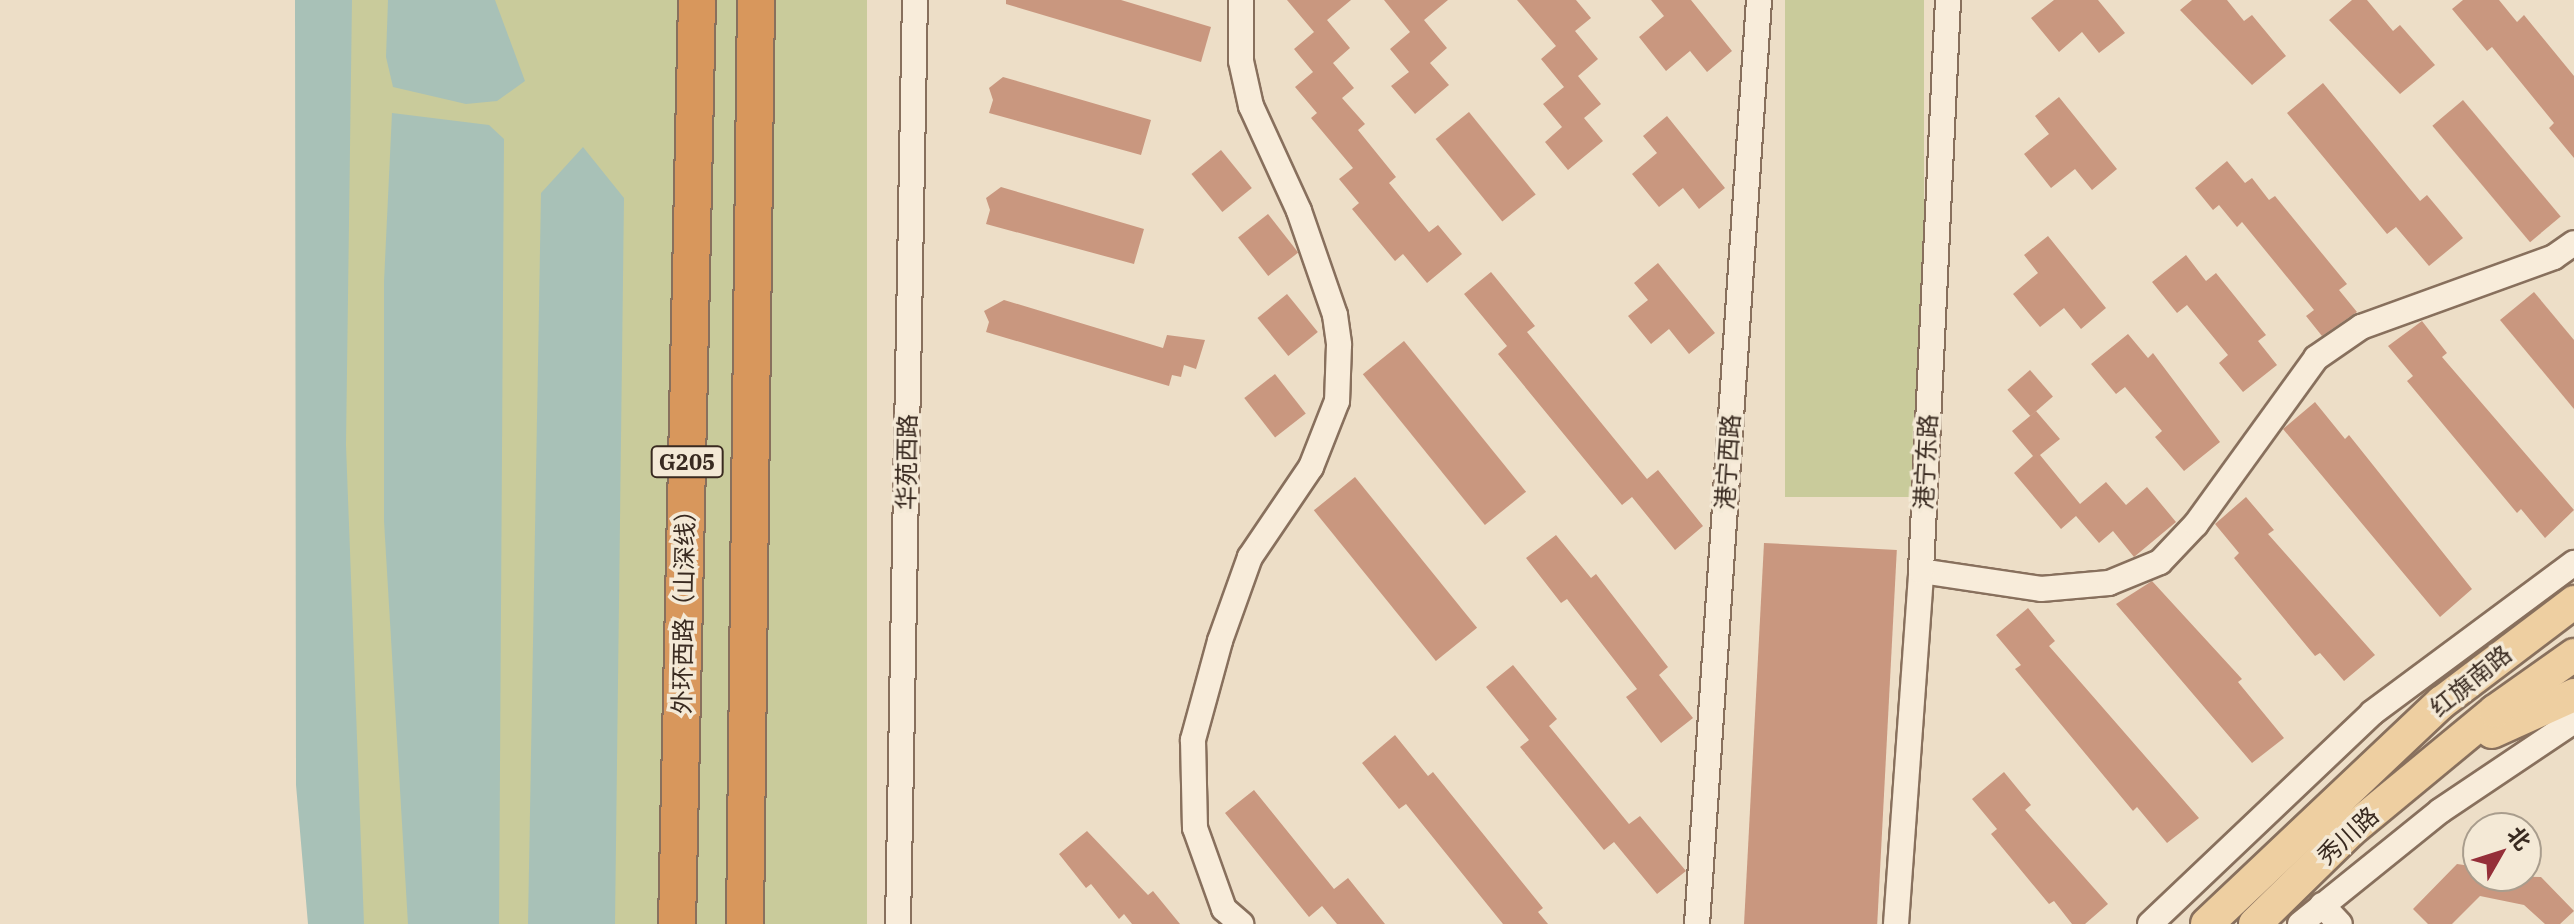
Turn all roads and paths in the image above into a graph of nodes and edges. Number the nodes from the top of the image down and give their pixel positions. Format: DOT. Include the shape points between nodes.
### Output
graph roads {
  1 [pos="697,0"];
  2 [pos="756,0"];
  3 [pos="915,0"];
  4 [pos="1241,0"];
  5 [pos="1759,0"];
  6 [pos="1948,0"];
  7 [pos="2574,243"];
  8 [pos="2574,563"];
  9 [pos="1921,571"];
  10 [pos="2574,602"];
  11 [pos="2574,655"];
  12 [pos="2574,695"];
  13 [pos="2574,721"];
  14 [pos="2445,753"];
  15 [pos="2372,767"];
  16 [pos="2322,905"];
  17 [pos="677,924"];
  18 [pos="745,924"];
  19 [pos="898,924"];
  20 [pos="1241,924"];
  21 [pos="1697,924"];
  22 [pos="1896,924"];
  23 [pos="2150,924"];
  24 [pos="2207,924"];
  25 [pos="2255,924"];
  26 [pos="2300,924"];
  27 [pos="2340,924"];
  1 -- 17 [label="highway, 外环西路（山深线） / G205"];
  2 -- 18 [label="highway, G205"];
  3 -- 19 [label="street, 华苑西路"];
  4 -- 20 [label="street" via="1241,61 1251,106 1299,211 1335,315 1339,345 1337,401 1311,467 1250,557 1193,740 1195,828 1224,909"];
  5 -- 21 [label="street, 港宁西路"];
  6 -- 9 [label="street, 港宁东路"];
  7 -- 9 [label="street" via="2554,257 2361,327 2316,358 2196,524 2160,562 2109,583 2041,589"];
  8 -- 23 [label="street" via="2372,713"];
  9 -- 22 [label="street, 港宁东路"];
  10 -- 15 [label="main road, 红旗南路" via="2442,702"];
  11 -- 14 [label="main road, 红旗南路"];
  12 -- 14 [label="main road"];
  13 -- 16 [label="street" via="2440,811"];
  14 -- 25 [label="main road, 秀川路" via="2350,831"];
  15 -- 24 [label="main road, 秀川路"];
  16 -- 26 [label="street"];
  16 -- 27 [label="street"];
}
